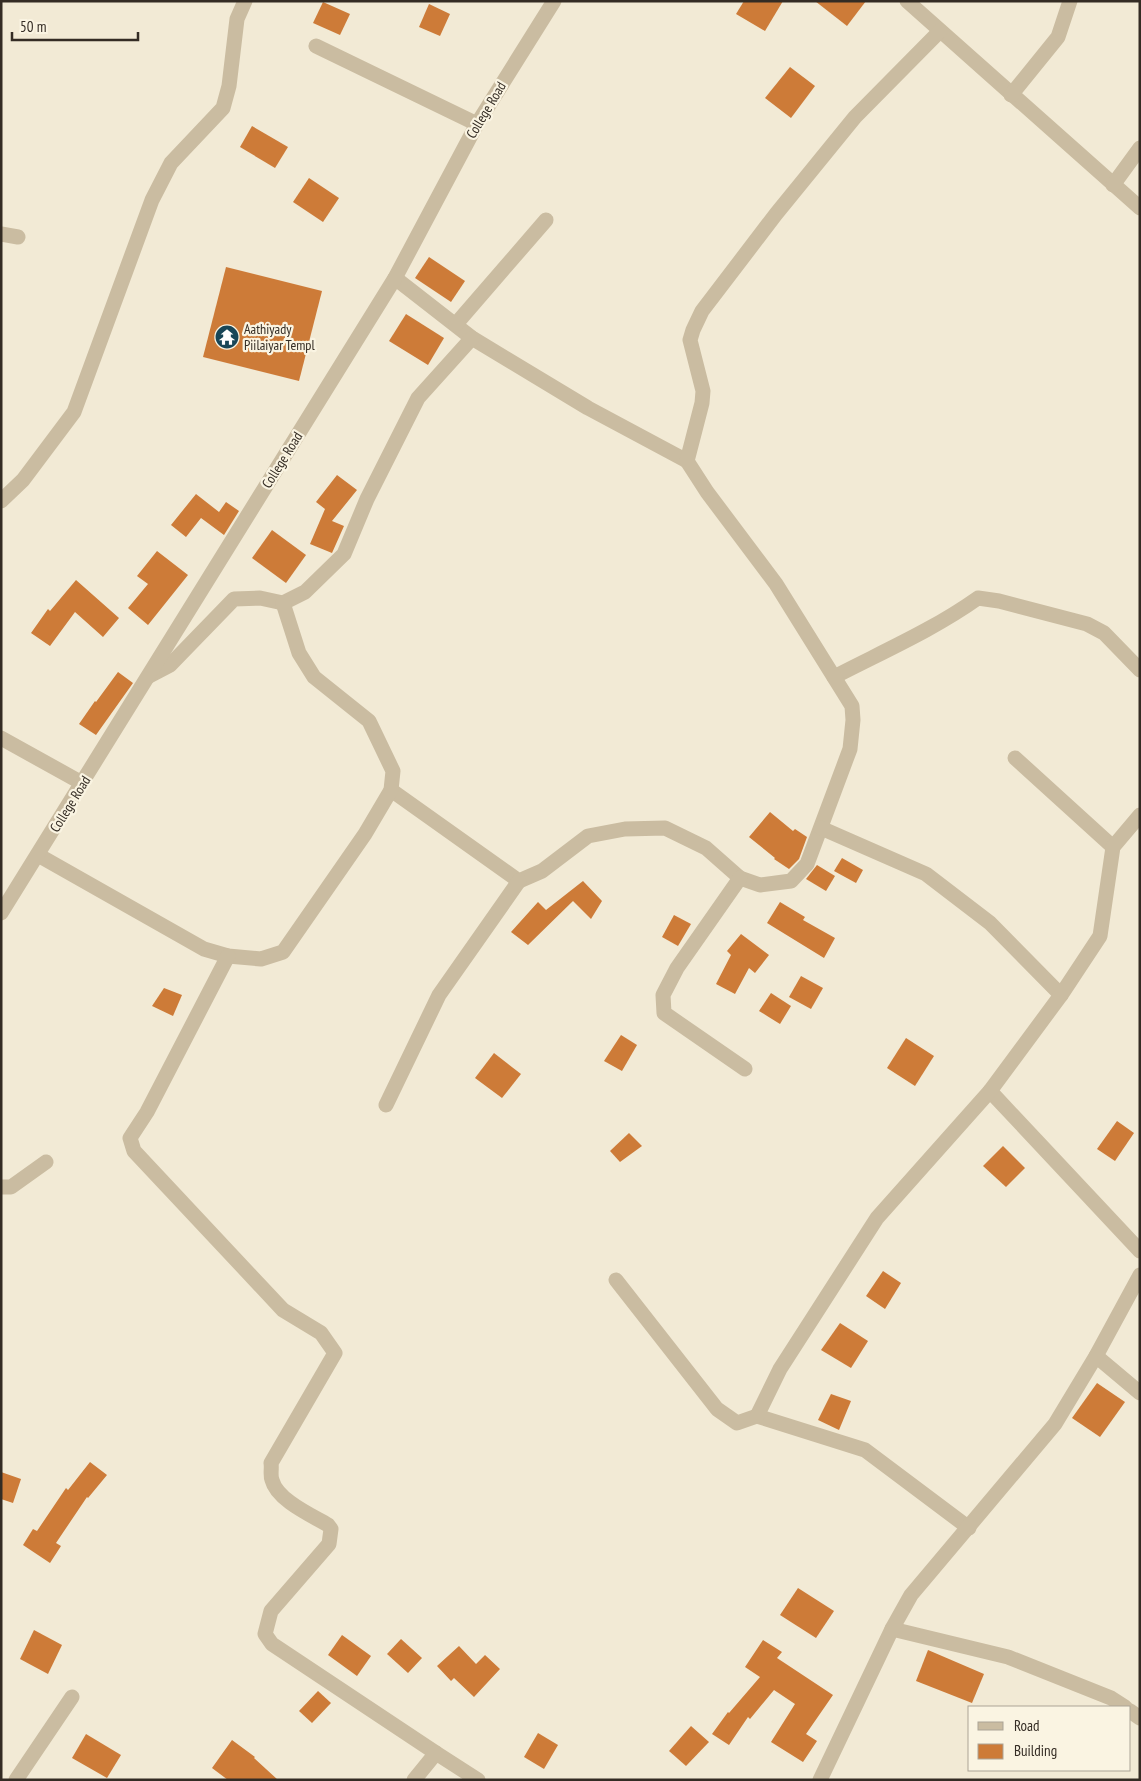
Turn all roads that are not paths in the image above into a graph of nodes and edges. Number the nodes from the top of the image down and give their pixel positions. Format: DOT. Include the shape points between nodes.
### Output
graph roads {
  1 [pos="245,1"];
  2 [pos="554,1"];
  3 [pos="907,1"];
  4 [pos="1070,1"];
  5 [pos="940,31"];
  6 [pos="316,46"];
  7 [pos="1011,95"];
  8 [pos="476,124"];
  9 [pos="1140,148"];
  10 [pos="1113,185"];
  11 [pos="1140,208"];
  12 [pos="546,220"];
  13 [pos="1,234"];
  14 [pos="18,237"];
  15 [pos="395,278"];
  16 [pos="456,324"];
  17 [pos="472,338"];
  18 [pos="687,461"];
  19 [pos="1,501"];
  20 [pos="283,604"];
  21 [pos="1140,670"];
  22 [pos="148,677"];
  23 [pos="834,677"];
  24 [pos="1,738"];
  25 [pos="1015,758"];
  26 [pos="82,784"];
  27 [pos="391,790"];
  28 [pos="1140,815"];
  29 [pos="821,828"];
  30 [pos="1113,847"];
  31 [pos="38,855"];
  32 [pos="740,878"];
  33 [pos="519,881"];
  34 [pos="1,913"];
  35 [pos="228,956"];
  36 [pos="1061,995"];
  37 [pos="745,1069"];
  38 [pos="990,1091"];
  39 [pos="386,1105"];
  40 [pos="46,1162"];
  41 [pos="1,1187"];
  42 [pos="1140,1251"];
  43 [pos="1140,1275"];
  44 [pos="616,1280"];
  45 [pos="1096,1356"];
  46 [pos="1140,1392"];
  47 [pos="757,1416"];
  48 [pos="969,1528"];
  49 [pos="892,1629"];
  50 [pos="72,1697"];
  51 [pos="1123,1706"];
  52 [pos="436,1753"];
  53 [pos="16,1780"];
  54 [pos="414,1780"];
  55 [pos="478,1780"];
  56 [pos="820,1780"];
  1 -- 19 [label="street" via="237,19 229,86 223,108 172,163 152,200 74,412 23,480"];
  2 -- 8 [label="street, College Road"];
  3 -- 5 [label="street"];
  4 -- 7 [label="street" via="1058,37"];
  5 -- 7 [label="street"];
  5 -- 18 [label="street" via="855,117 702,311 690,340 703,391 702,403"];
  6 -- 8 [label="street"];
  7 -- 10 [label="street"];
  8 -- 15 [label="street, College Road"];
  9 -- 10 [label="street"];
  10 -- 11 [label="street"];
  12 -- 16 [label="street"];
  13 -- 14 [label="street"];
  15 -- 16 [label="street"];
  15 -- 22 [label="street, College Road"];
  16 -- 17 [label="street"];
  17 -- 18 [label="street" via="588,408"];
  17 -- 20 [label="street" via="418,398 367,499 344,554 305,592"];
  18 -- 23 [label="street" via="776,584"];
  20 -- 22 [label="street" via="260,598 234,600 170,665"];
  20 -- 27 [label="street" via="299,653 314,677 369,721 393,771"];
  21 -- 23 [label="street" via="1104,633 1086,624 978,598 962,610"];
  22 -- 26 [label="street, College Road"];
  23 -- 29 [label="street" via="852,706 853,720 850,749"];
  24 -- 26 [label="street"];
  25 -- 30 [label="street"];
  26 -- 31 [label="street, College Road"];
  27 -- 33 [label="street"];
  27 -- 35 [label="street" via="365,834 282,952 260,959"];
  28 -- 30 [label="street"];
  29 -- 32 [label="street" via="807,864 791,881 760,885"];
  29 -- 36 [label="street" via="926,874 990,923"];
  30 -- 36 [label="street" via="1100,936"];
  31 -- 34 [label="street, College Road"];
  31 -- 35 [label="street" via="204,950"];
  32 -- 33 [label="street" via="706,848 664,828 625,829 588,836 542,871"];
  32 -- 37 [label="street" via="677,968 663,995 664,1014"];
  33 -- 39 [label="street" via="439,995"];
  35 -- 52 [label="street" via="130,1138 134,1152 283,1310 321,1333 335,1353 272,1463 272,1480 282,1496 328,1525 329,1544 272,1611 265,1634 272,1644"];
  36 -- 38 [label="street"];
  38 -- 42 [label="street"];
  38 -- 47 [label="street" via="877,1218 780,1369"];
  40 -- 41 [label="street" via="11,1187"];
  43 -- 45 [label="street"];
  44 -- 47 [label="street" via="717,1409 737,1423"];
  45 -- 46 [label="street"];
  45 -- 48 [label="street" via="1055,1424"];
  47 -- 48 [label="street" via="865,1450"];
  48 -- 49 [label="street" via="911,1595"];
  49 -- 51 [label="street" via="1008,1657 1111,1698"];
  49 -- 56 [label="street"];
  50 -- 53 [label="street"];
  52 -- 54 [label="street"];
  52 -- 55 [label="street"];
}
